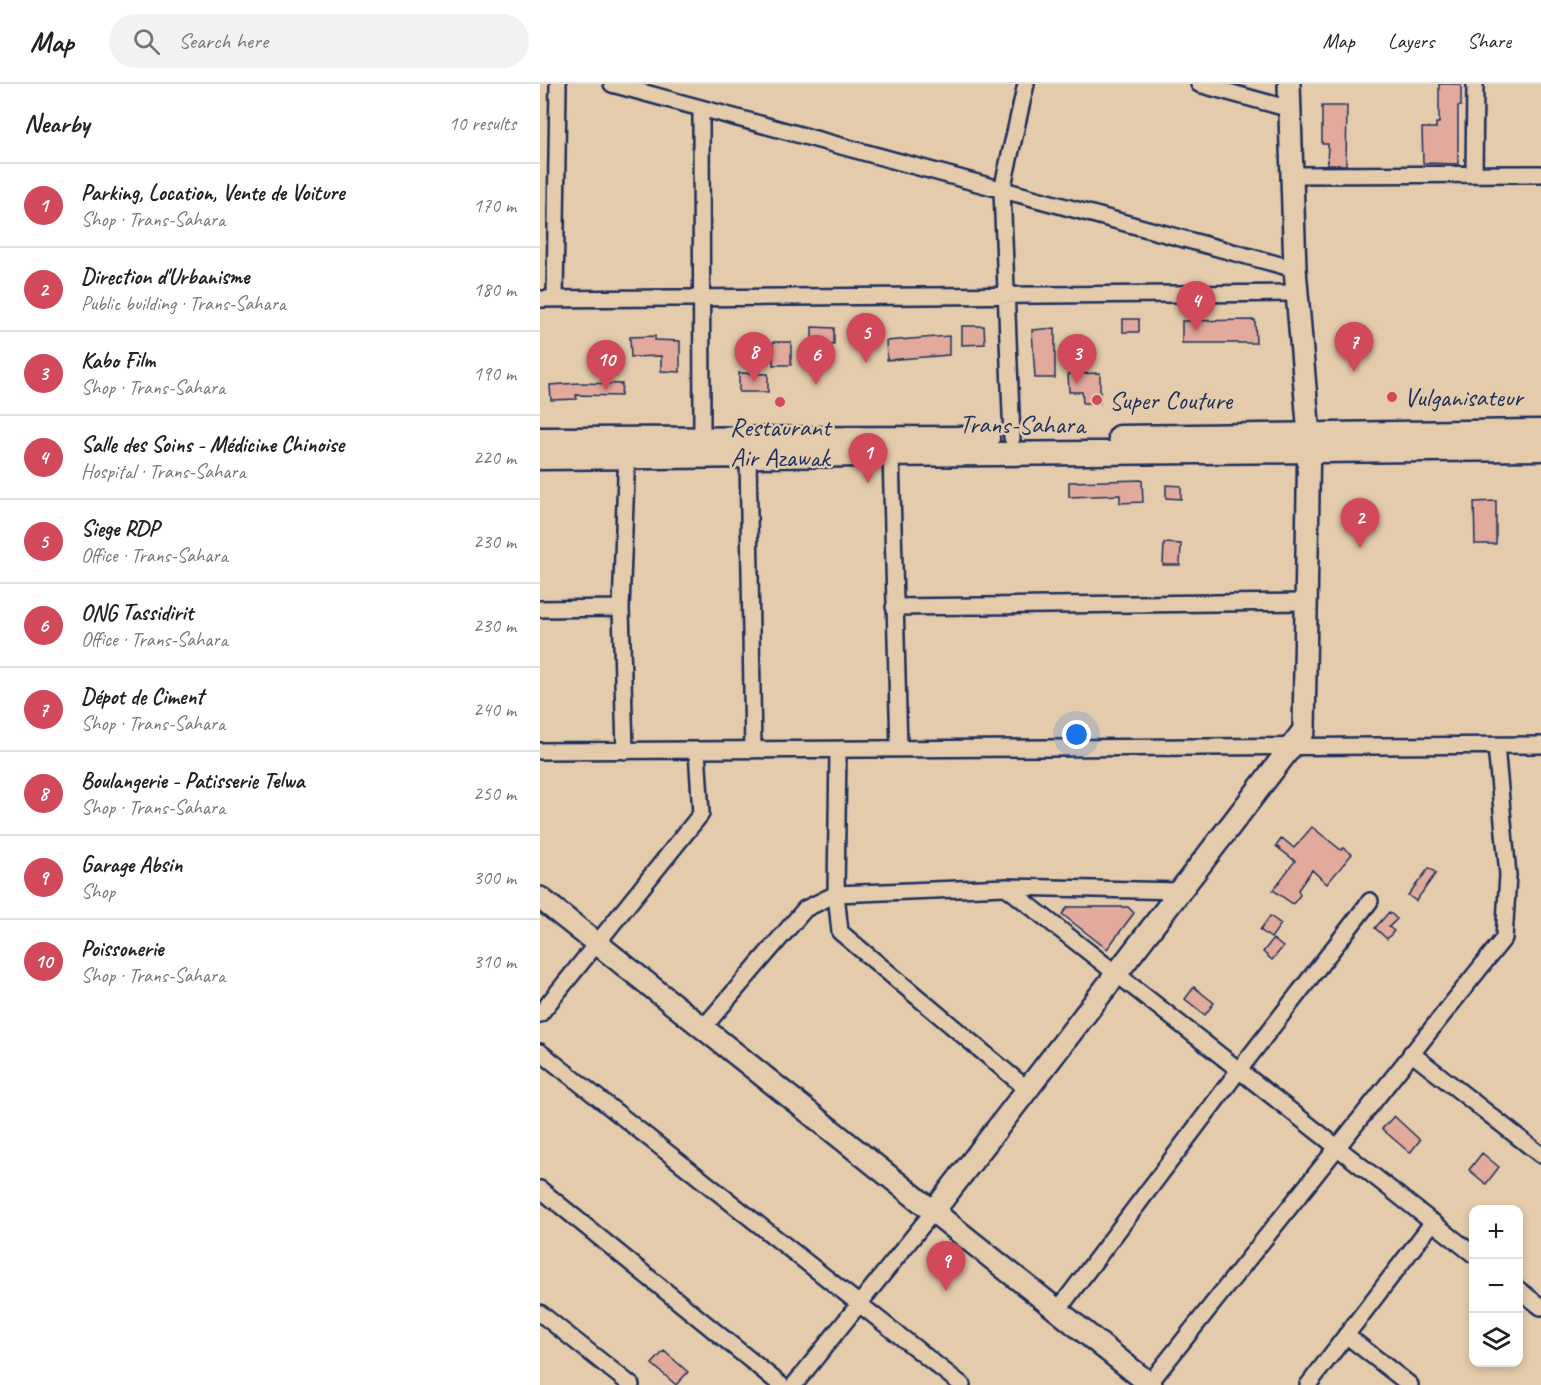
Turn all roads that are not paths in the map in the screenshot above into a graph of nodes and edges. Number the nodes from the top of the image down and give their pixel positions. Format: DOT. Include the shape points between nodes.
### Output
graph roads {
  1 [pos="558,84"];
  2 [pos="612,84"];
  3 [pos="1026,84"];
  4 [pos="1199,84"];
  5 [pos="1289,84"];
  6 [pos="1474,84"];
  7 [pos="638,88"];
  8 [pos="701,109"];
  9 [pos="1290,109"];
  10 [pos="1474,174"];
  11 [pos="1541,174"];
  12 [pos="1292,176"];
  13 [pos="1002,190"];
  14 [pos="1295,269"];
  15 [pos="1298,292"];
  16 [pos="1006,295"];
  17 [pos="703,298"];
  18 [pos="548,299"];
  19 [pos="1541,431"];
  20 [pos="702,438"];
  21 [pos="1012,438"];
  22 [pos="540,439"];
  23 [pos="1308,443"];
  24 [pos="627,447"];
  25 [pos="1541,449"];
  26 [pos="891,454"];
  27 [pos="748,455"];
  28 [pos="540,458"];
  29 [pos="1307,602"];
  30 [pos="894,607"];
  31 [pos="621,608"];
  32 [pos="540,609"];
  33 [pos="1496,746"];
  34 [pos="1541,746"];
  35 [pos="1291,747"];
  36 [pos="899,749"];
  37 [pos="753,750"];
  38 [pos="838,750"];
  39 [pos="625,751"];
  40 [pos="698,751"];
  41 [pos="540,752"];
  42 [pos="1005,887"];
  43 [pos="1180,891"];
  44 [pos="836,894"];
  45 [pos="540,898"];
  46 [pos="1370,901"];
  47 [pos="597,944"];
  48 [pos="1117,974"];
  49 [pos="540,1014"];
  50 [pos="703,1028"];
  51 [pos="540,1052"];
  52 [pos="1411,1053"];
  53 [pos="1239,1070"];
  54 [pos="1028,1089"];
  55 [pos="1336,1146"];
  56 [pos="1541,1155"];
  57 [pos="540,1189"];
  58 [pos="933,1212"];
  59 [pos="1433,1222"];
  60 [pos="1469,1251"];
  61 [pos="1523,1293"];
  62 [pos="860,1305"];
  63 [pos="1541,1307"];
  64 [pos="1058,1310"];
  65 [pos="540,1312"];
  66 [pos="1346,1335"];
  67 [pos="1149,1384"];
  68 [pos="631,1385"];
  69 [pos="781,1385"];
  70 [pos="794,1385"];
  71 [pos="962,1385"];
  72 [pos="1308,1385"];
  73 [pos="1410,1385"];
  1 -- 18 [label="street"];
  2 -- 7 [label="street"];
  3 -- 13 [label="street"];
  4 -- 9 [label="street"];
  5 -- 9 [label="street"];
  6 -- 10 [label="street"];
  7 -- 8 [label="street"];
  8 -- 13 [label="street"];
  8 -- 17 [label="street"];
  9 -- 12 [label="street"];
  10 -- 11 [label="street"];
  10 -- 12 [label="street"];
  12 -- 14 [label="street"];
  13 -- 14 [label="street"];
  13 -- 16 [label="street"];
  14 -- 15 [label="street"];
  15 -- 16 [label="street"];
  15 -- 23 [label="street"];
  16 -- 17 [label="street"];
  16 -- 21 [label="street"];
  17 -- 18 [label="street"];
  17 -- 20 [label="street"];
  19 -- 23 [label="main road, Trans-Sahara"];
  20 -- 21 [label="main road, Trans-Sahara"];
  20 -- 24 [label="main road, Trans-Sahara"];
  21 -- 23 [label="main road, Trans-Sahara"];
  22 -- 24 [label="main road, Trans-Sahara"];
  23 -- 25 [label="main road, Trans-Sahara"];
  23 -- 26 [label="main road, Trans-Sahara"];
  23 -- 29 [label="street"];
  24 -- 27 [label="main road, Trans-Sahara"];
  24 -- 28 [label="main road, Trans-Sahara"];
  24 -- 31 [label="street"];
  26 -- 27 [label="main road, Trans-Sahara"];
  26 -- 30 [label="street"];
  27 -- 37 [label="street"];
  29 -- 30 [label="street"];
  29 -- 35 [label="street" via="1304,730"];
  30 -- 36 [label="street"];
  31 -- 32 [label="street"];
  31 -- 39 [label="street"];
  33 -- 34 [label="street"];
  33 -- 35 [label="street"];
  33 -- 52 [label="street" via="1508,875 1504,938"];
  35 -- 36 [label="street"];
  35 -- 43 [label="street"];
  36 -- 38 [label="street"];
  37 -- 38 [label="street"];
  37 -- 40 [label="street"];
  38 -- 44 [label="street"];
  39 -- 40 [label="street"];
  39 -- 41 [label="street"];
  40 -- 47 [label="street" via="701,814"];
  42 -- 43 [label="street"];
  42 -- 44 [label="street"];
  42 -- 48 [label="street"];
  43 -- 48 [label="street"];
  44 -- 50 [label="street" via="805,909"];
  44 -- 54 [label="street" via="840,932"];
  45 -- 47 [label="street"];
  46 -- 53 [label="street"];
  47 -- 49 [label="street"];
  47 -- 50 [label="street"];
  48 -- 53 [label="street"];
  48 -- 54 [label="street"];
  50 -- 58 [label="street"];
  51 -- 62 [label="street"];
  52 -- 55 [label="street"];
  52 -- 56 [label="street"];
  53 -- 55 [label="street"];
  53 -- 64 [label="street"];
  54 -- 58 [label="street"];
  55 -- 59 [label="street"];
  55 -- 67 [label="street"];
  57 -- 69 [label="street"];
  58 -- 62 [label="street"];
  58 -- 64 [label="street"];
  59 -- 60 [label="street"];
  59 -- 66 [label="street"];
  61 -- 63 [label="street"];
  62 -- 70 [label="street"];
  62 -- 71 [label="street"];
  64 -- 67 [label="street"];
  65 -- 68 [label="street"];
  66 -- 72 [label="street"];
  66 -- 73 [label="street"];
}
